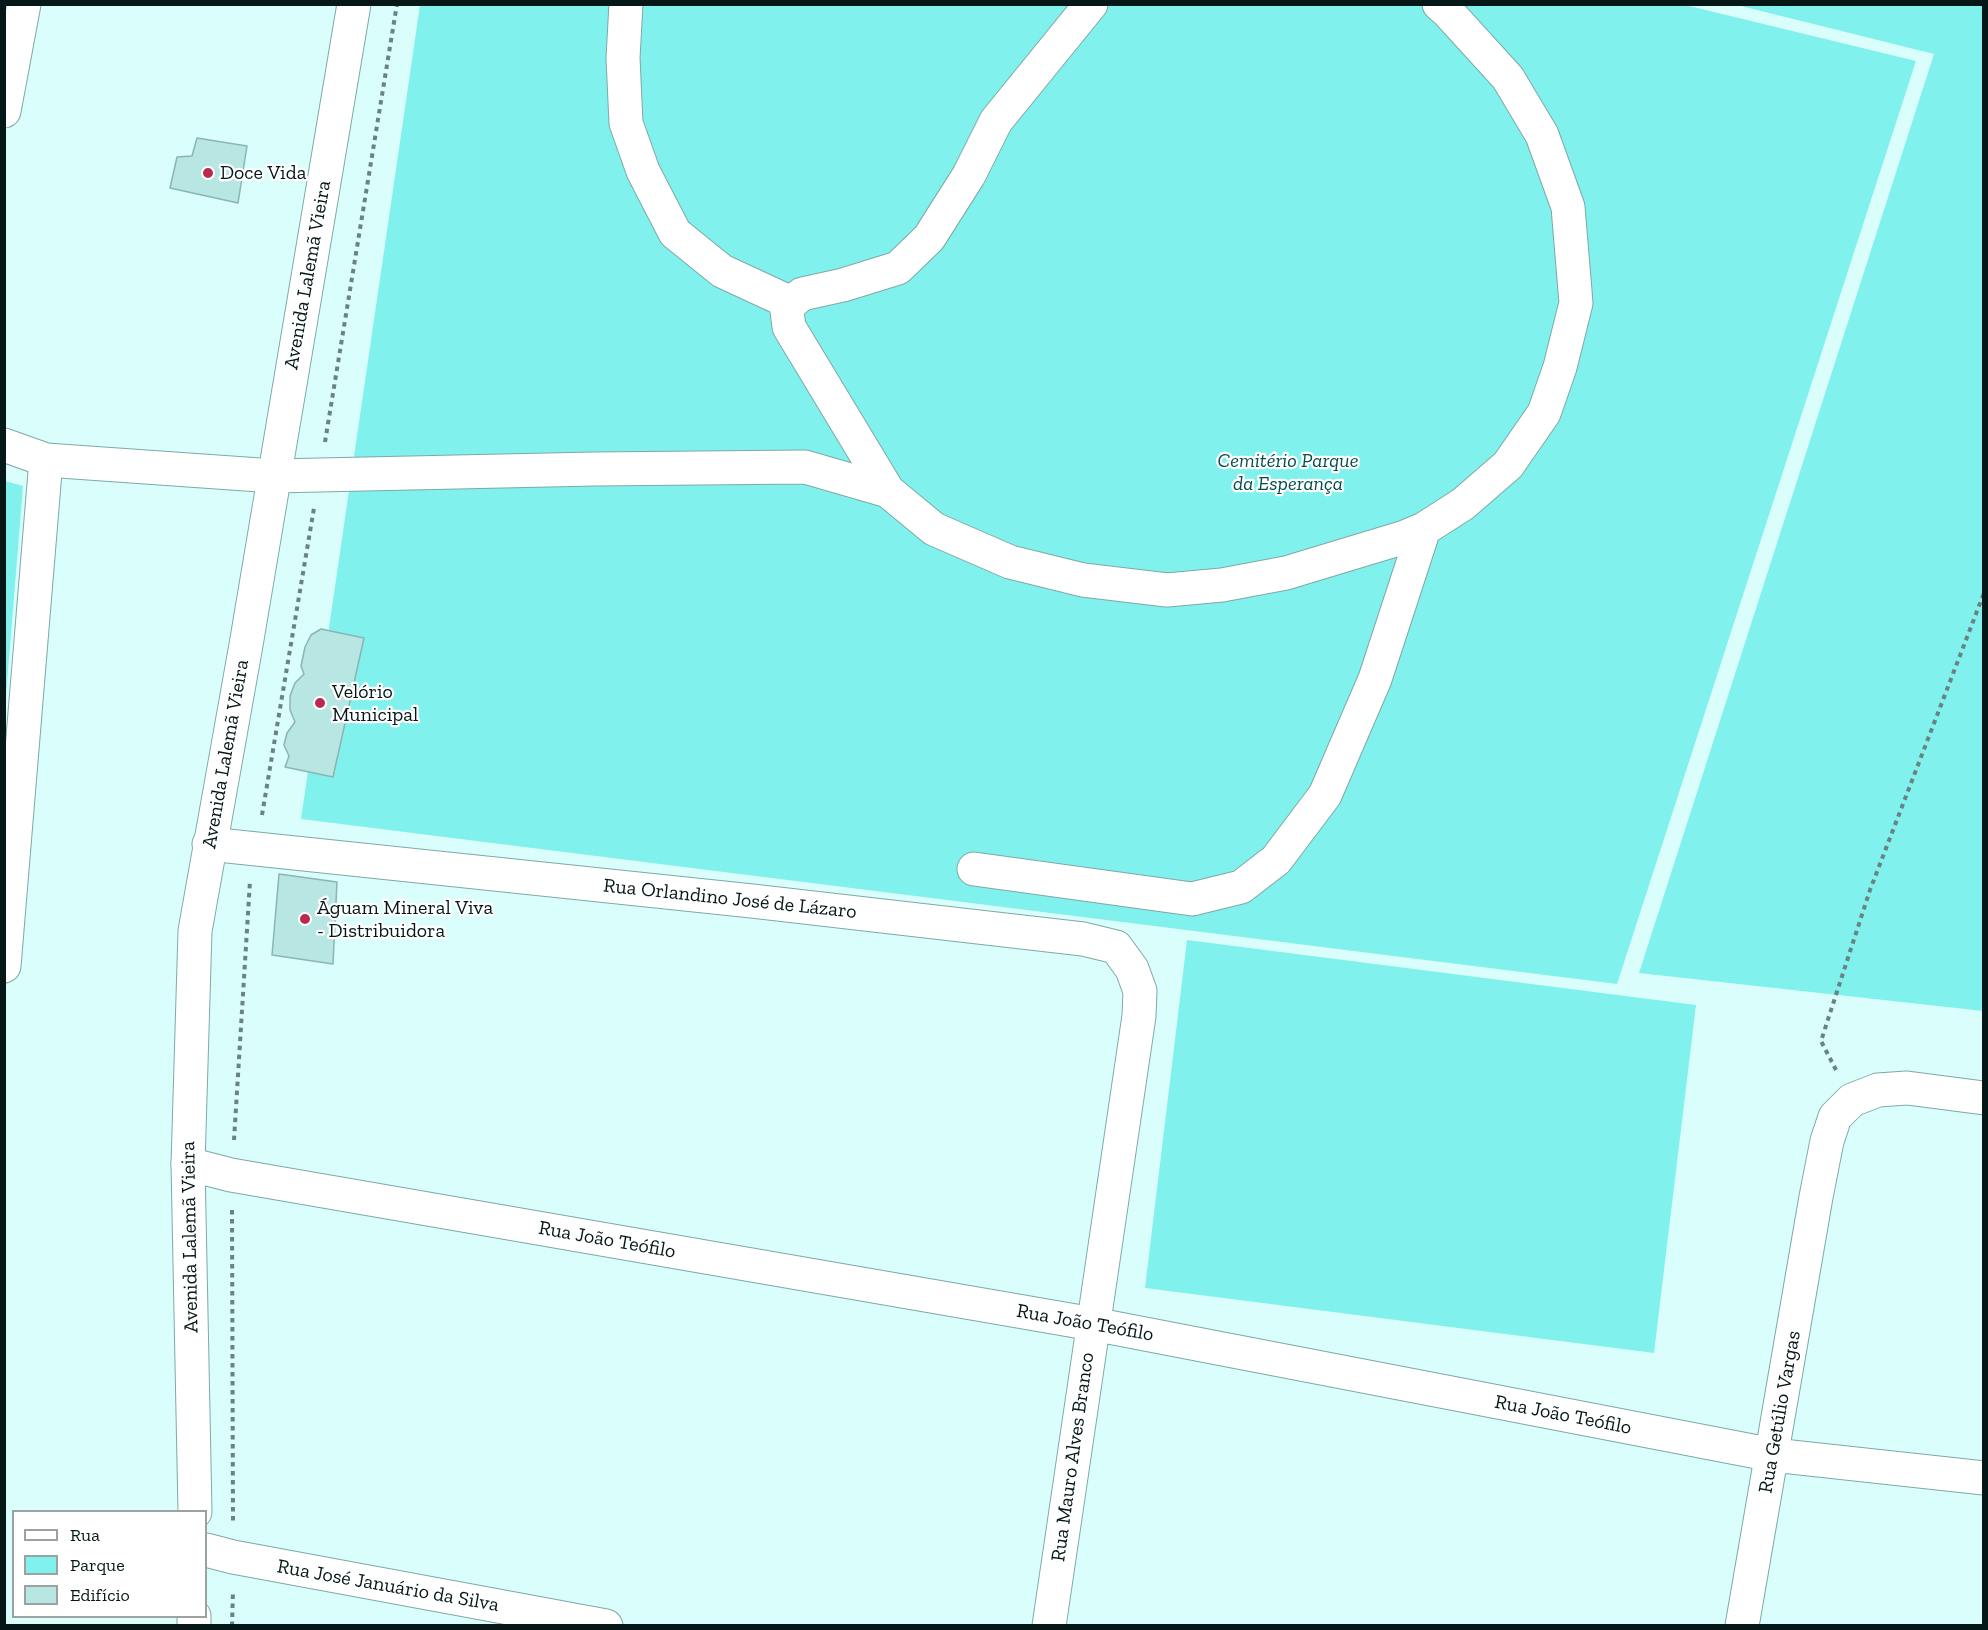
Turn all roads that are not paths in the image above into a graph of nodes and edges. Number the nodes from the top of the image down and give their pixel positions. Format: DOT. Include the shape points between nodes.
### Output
graph roads {
  1 [pos="24,4"];
  2 [pos="354,4"];
  3 [pos="626,4"];
  4 [pos="1091,4"];
  5 [pos="1439,4"];
  6 [pos="4,111"];
  7 [pos="791,303"];
  8 [pos="4,445"];
  9 [pos="46,460"];
  10 [pos="274,476"];
  11 [pos="888,491"];
  12 [pos="1424,529"];
  13 [pos="4,671"];
  14 [pos="26,706"];
  15 [pos="209,844"];
  16 [pos="974,868"];
  17 [pos="4,966"];
  18 [pos="1130,1074"];
  19 [pos="1983,1098"];
  20 [pos="188,1164"];
  21 [pos="1093,1324"];
  22 [pos="1773,1455"];
  23 [pos="1983,1478"];
  24 [pos="195,1510"];
  25 [pos="219,1554"];
  26 [pos="606,1626"];
  27 [pos="1049,1626"];
  28 [pos="1742,1626"];
  1 -- 6 [label="street"];
  2 -- 10 [label="street, Avenida Lalemã Vieira"];
  3 -- 7 [label="street" via="626,123 643,171 675,233 722,271"];
  4 -- 7 [label="street" via="996,121 969,175 930,238 897,268 802,294"];
  5 -- 12 [label="street" via="1508,78 1542,135 1568,207 1575,303 1544,413 1509,465 1463,504"];
  7 -- 11 [label="street" via="787,310 789,327"];
  8 -- 9 [label="street"];
  9 -- 10 [label="street"];
  9 -- 14 [label="street"];
  10 -- 11 [label="street" via="805,467"];
  10 -- 15 [label="street, Avenida Lalemã Vieira"];
  11 -- 12 [label="street" via="934,529 1010,562 1083,580 1167,590 1286,573"];
  12 -- 16 [label="street" via="1375,679 1325,795 1276,860 1241,887 1192,899"];
  13 -- 14 [label="street"];
  14 -- 17 [label="street"];
  15 -- 18 [label="street, Rua Orlandino José de Lázaro" via="740,900 1083,939 1116,947 1132,969 1140,991"];
  15 -- 20 [label="street, Avenida Lalemã Vieira" via="195,931"];
  18 -- 21 [label="street, Rua Mauro Alves Branco"];
  19 -- 22 [label="street, Rua Getúlio Vargas" via="1907,1088 1878,1090 1852,1100 1835,1117 1816,1197"];
  20 -- 21 [label="street, Rua João Teófilo" via="231,1175"];
  20 -- 24 [label="street, Avenida Lalemã Vieira"];
  21 -- 22 [label="street, Rua João Teófilo"];
  21 -- 27 [label="street, Rua Mauro Alves Branco"];
  22 -- 23 [label="street, Rua João Teófilo"];
  22 -- 28 [label="street, Rua Getúlio Vargas"];
  25 -- 26 [label="street, Rua José Januário da Silva"];
}
